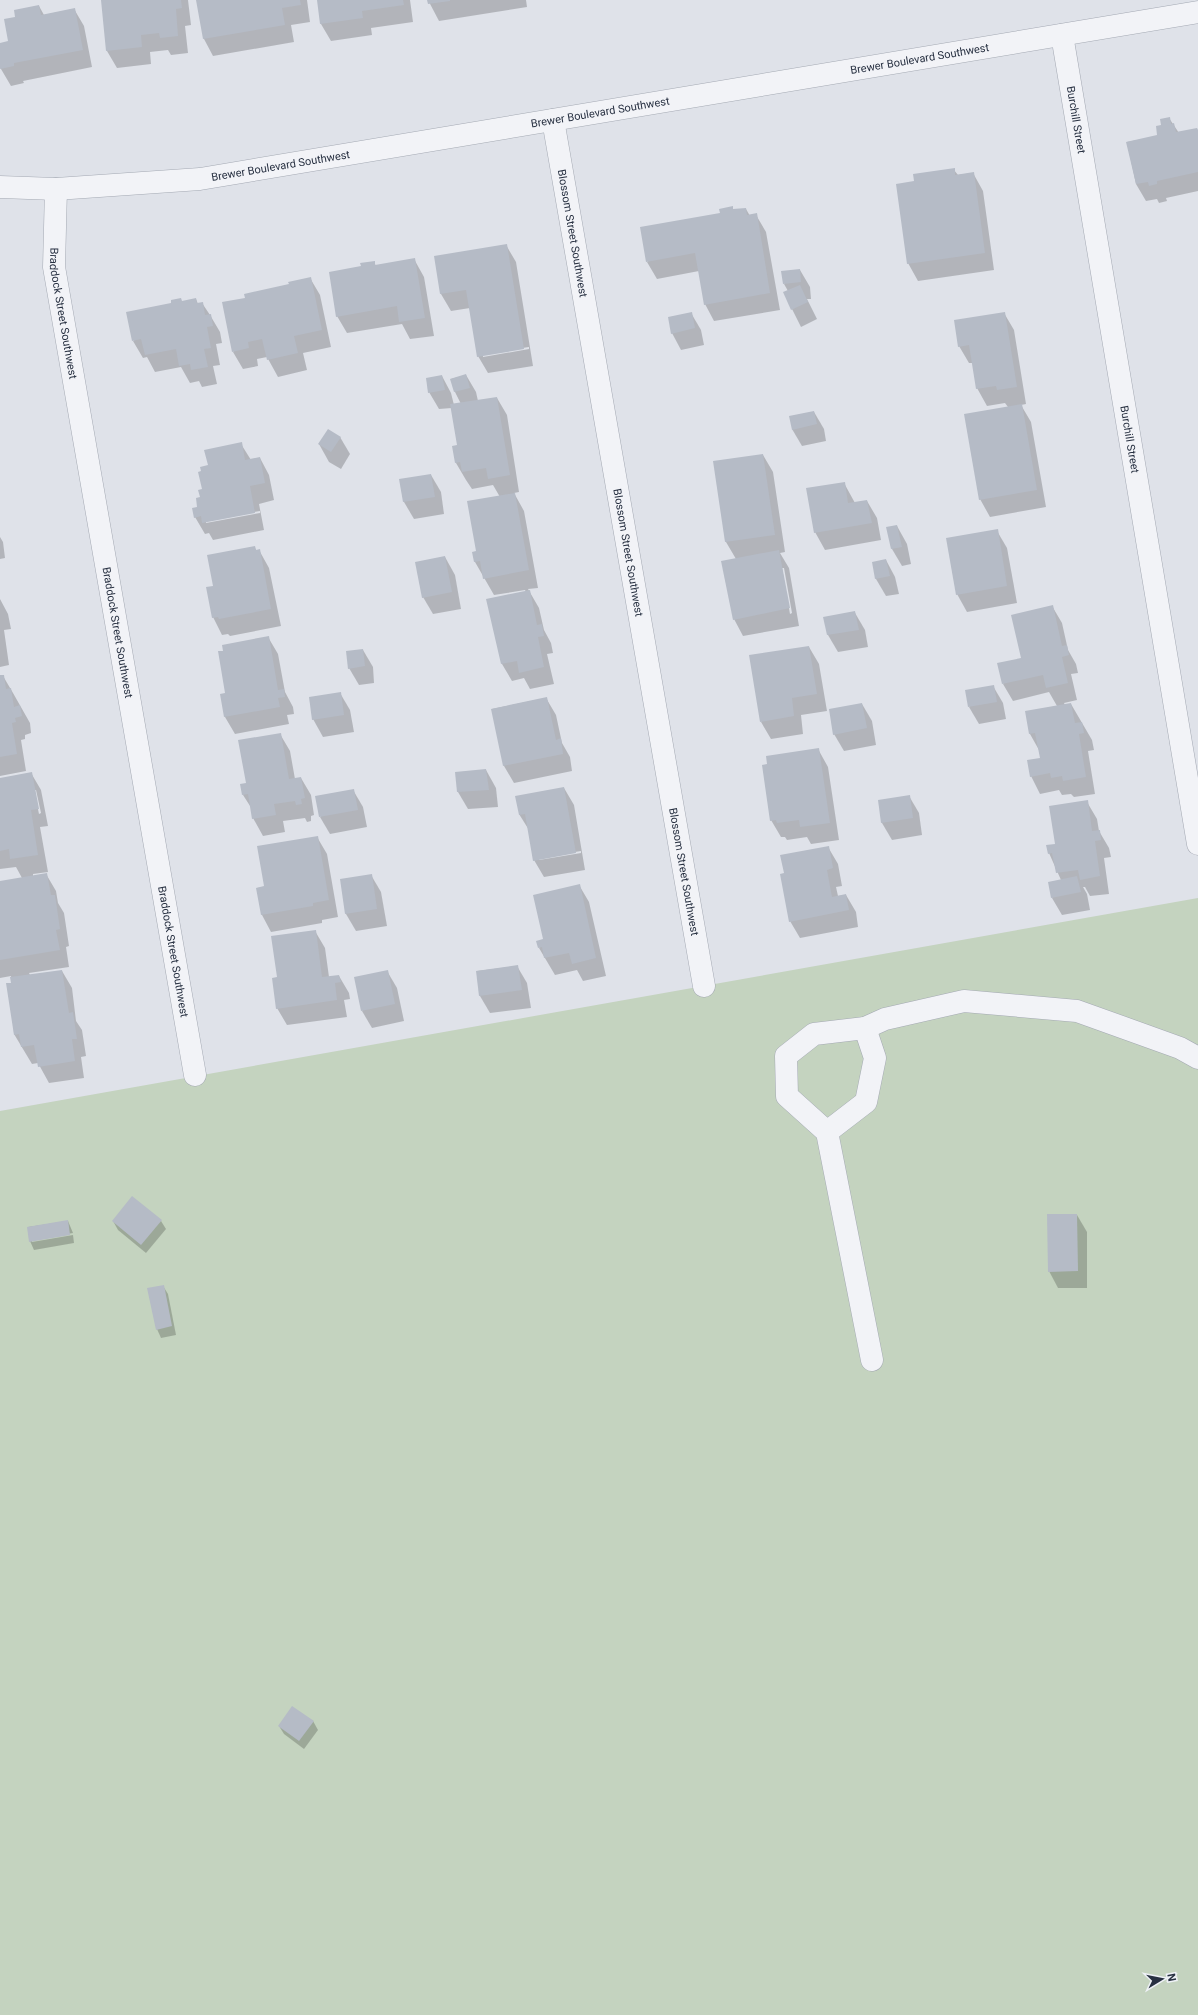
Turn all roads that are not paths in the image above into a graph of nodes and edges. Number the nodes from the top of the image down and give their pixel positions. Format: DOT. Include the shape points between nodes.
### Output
graph roads {
  1 [pos="1198,12"];
  2 [pos="1062,35"];
  3 [pos="553,120"];
  4 [pos="0,187"];
  5 [pos="56,189"];
  6 [pos="1198,844"];
  7 [pos="704,986"];
  8 [pos="865,1028"];
  9 [pos="1198,1058"];
  10 [pos="195,1075"];
  11 [pos="827,1132"];
  12 [pos="872,1360"];
  1 -- 2 [label="street, Brewer Boulevard Southwest"];
  2 -- 3 [label="street, Brewer Boulevard Southwest"];
  2 -- 6 [label="street, Burchill Street"];
  3 -- 5 [label="street, Brewer Boulevard Southwest" via="200,179"];
  3 -- 7 [label="street, Blossom Street Southwest"];
  4 -- 5 [label="street, Brewer Boulevard Southwest"];
  5 -- 10 [label="street, Braddock Street Southwest" via="54,267"];
  8 -- 9 [label="street" via="885,1019 964,1001 1077,1011 1180,1048"];
  8 -- 11 [label="street" via="875,1058 866,1102"];
  8 -- 11 [label="street" via="814,1034 786,1056 787,1096"];
  11 -- 12 [label="street"];
}
